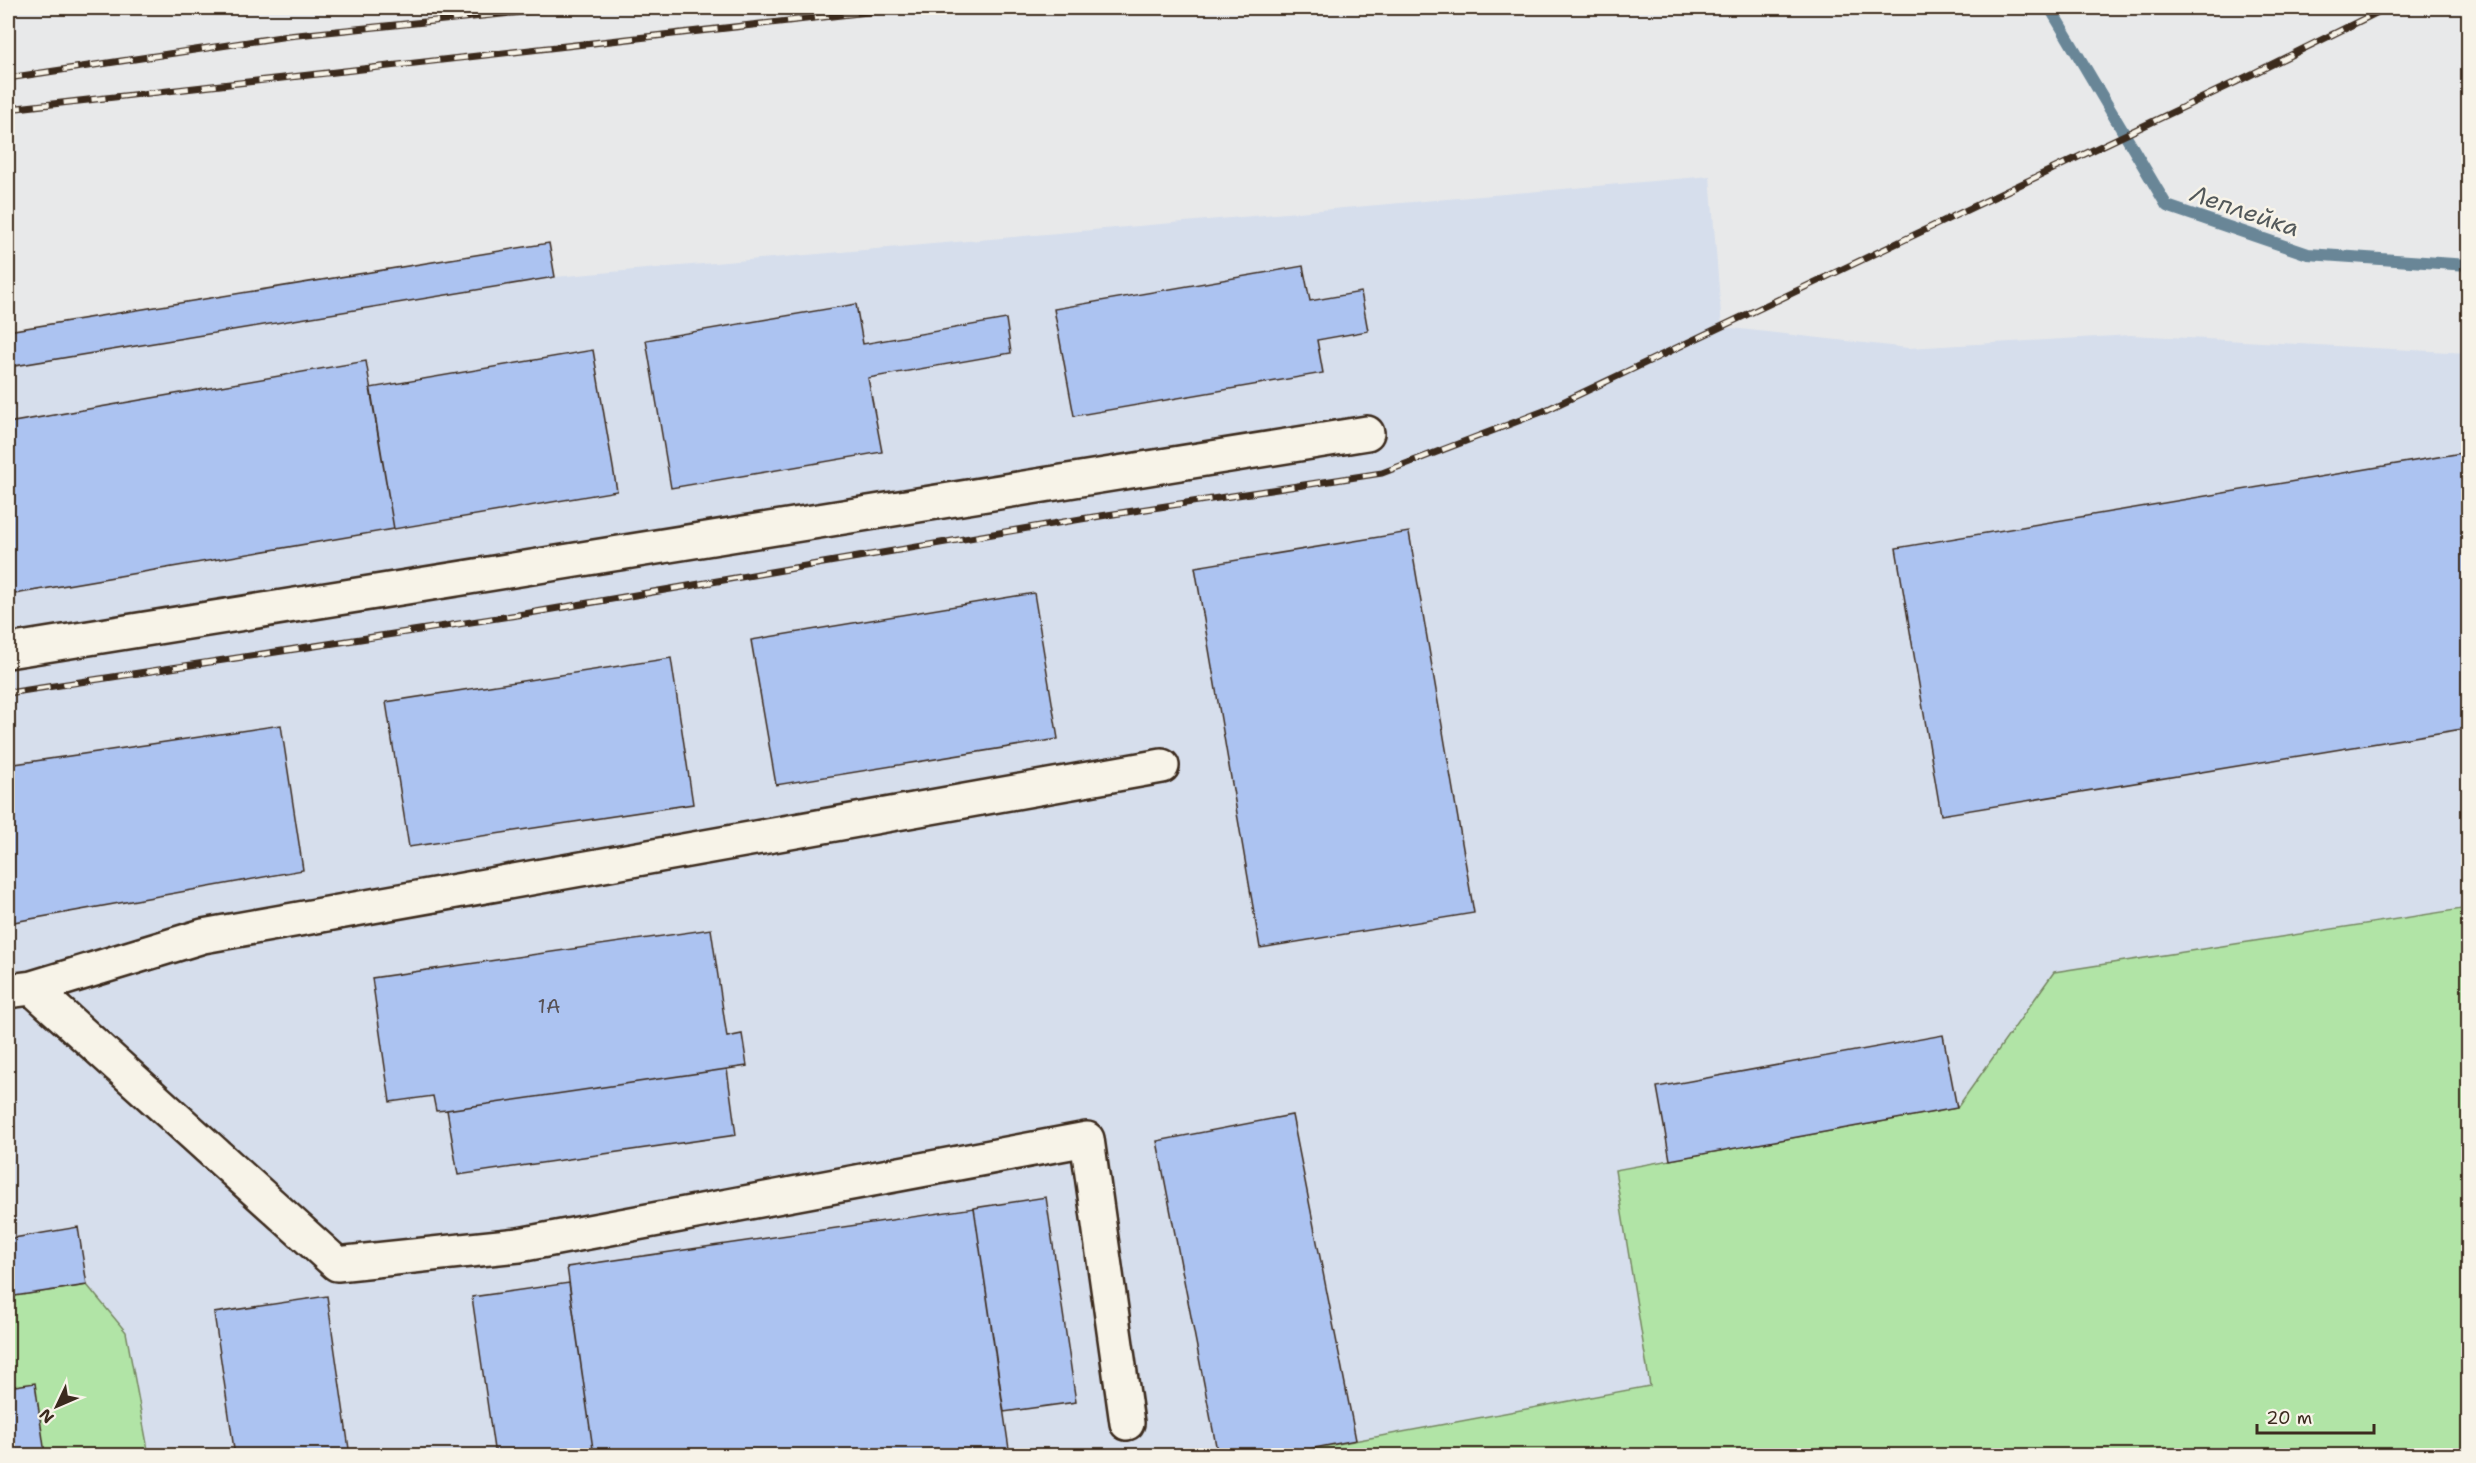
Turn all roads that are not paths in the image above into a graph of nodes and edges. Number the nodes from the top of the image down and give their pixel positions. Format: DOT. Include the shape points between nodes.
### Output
graph roads {
  1 [pos="1367,433"];
  2 [pos="8,651"];
  3 [pos="1162,766"];
  4 [pos="20,989"];
  5 [pos="1128,1423"];
  1 -- 2 [label="lane"];
  3 -- 4 [label="lane" via="203,936"];
  4 -- 5 [label="lane" via="337,1264 519,1245 1087,1139"];
}
